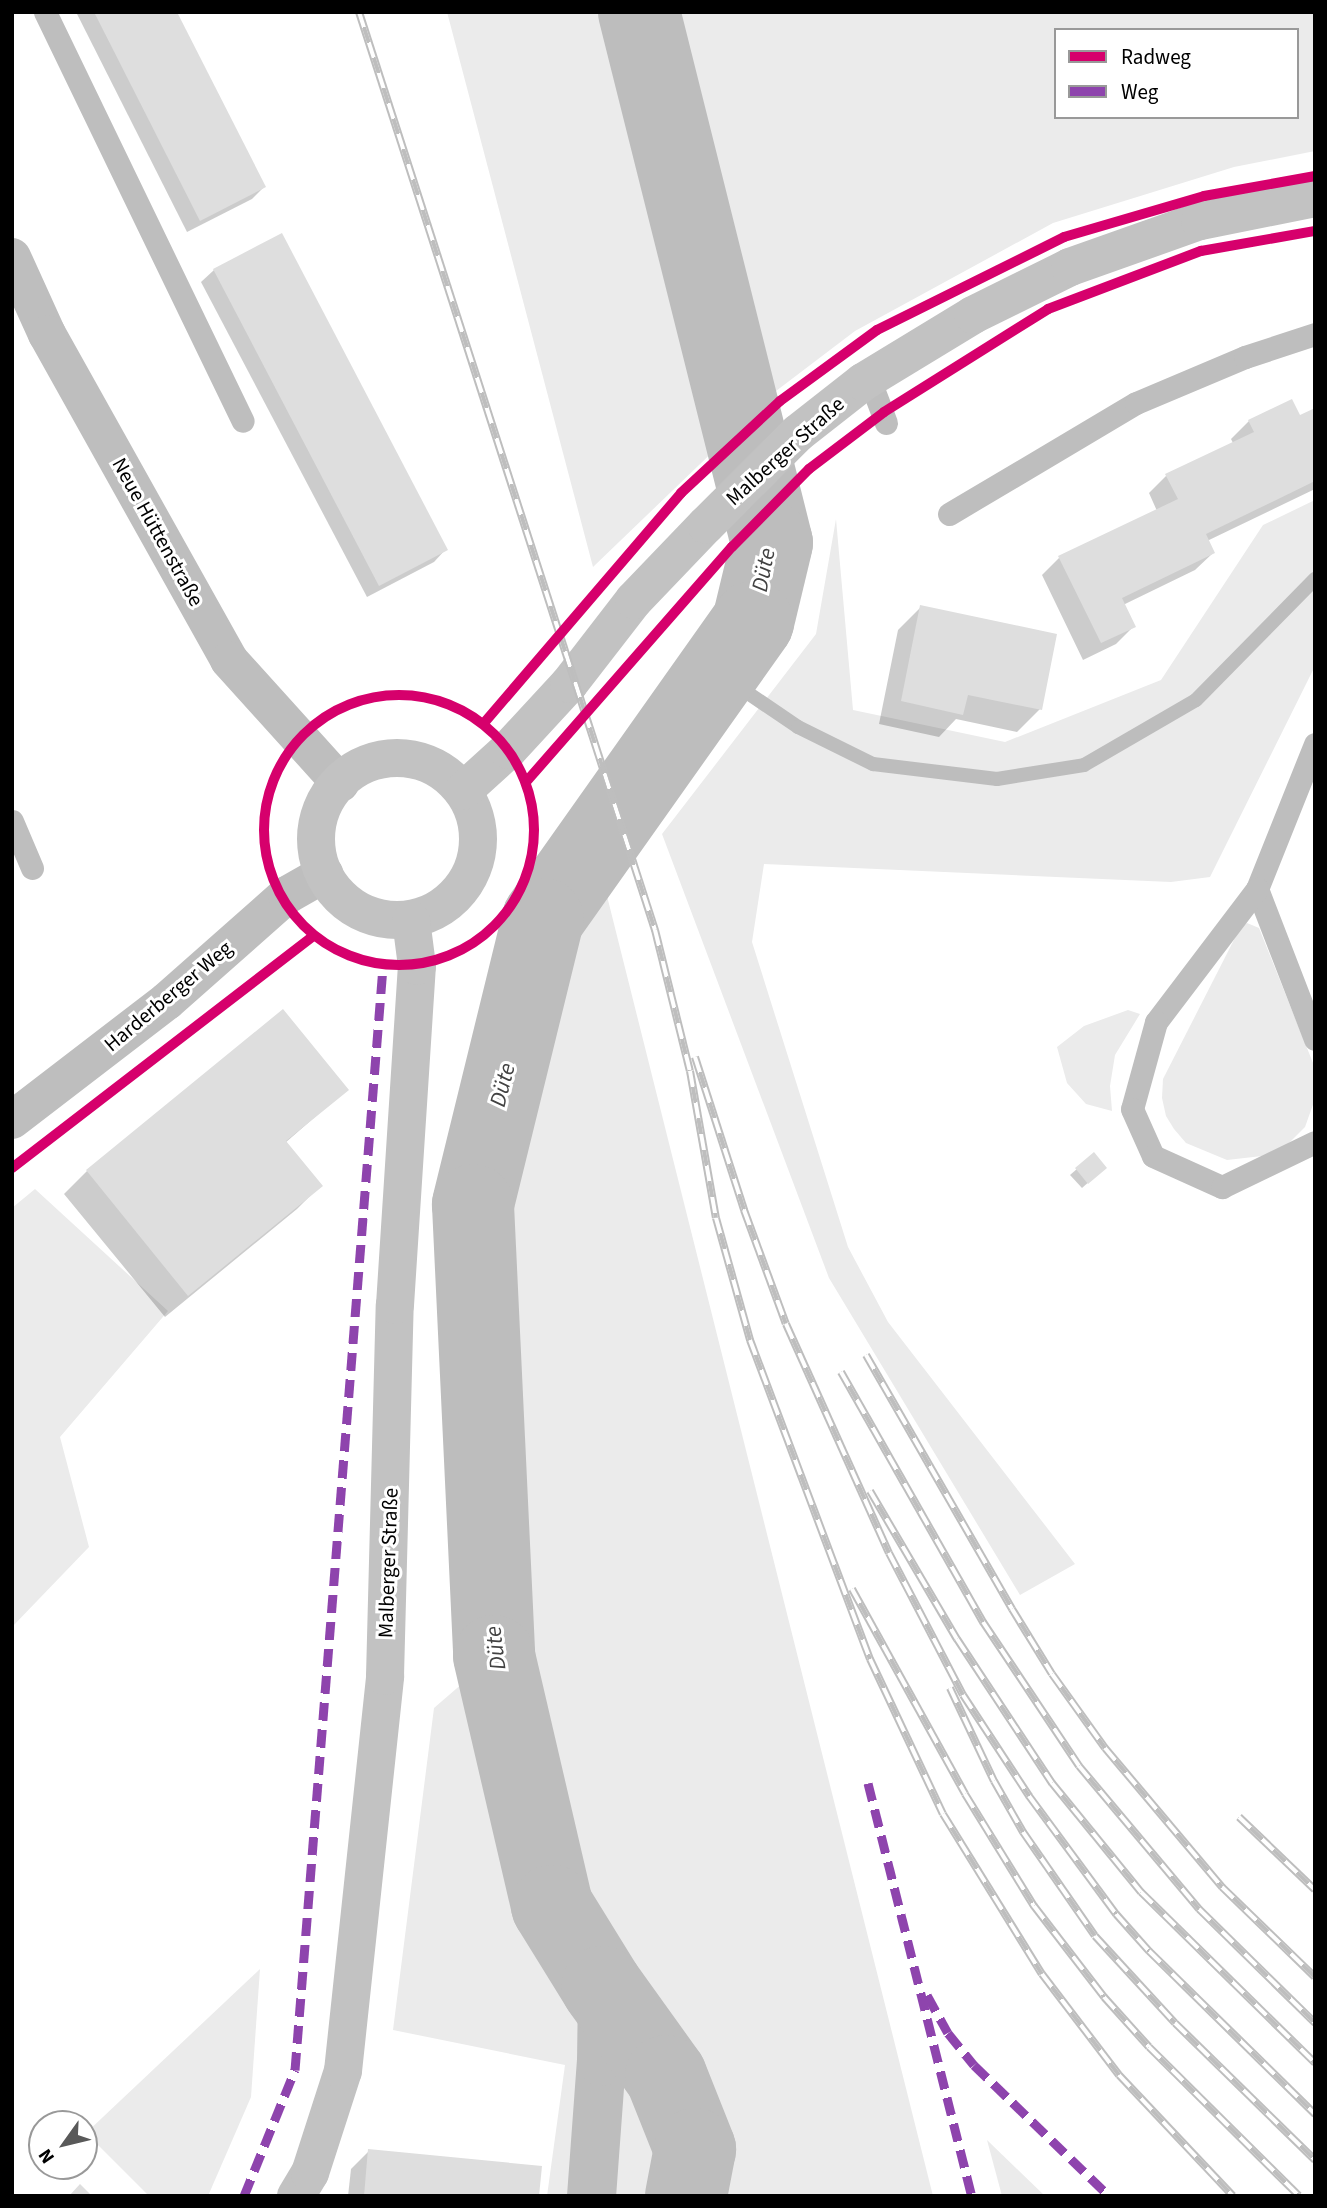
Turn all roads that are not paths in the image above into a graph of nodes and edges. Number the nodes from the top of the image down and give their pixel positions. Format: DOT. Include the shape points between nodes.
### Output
graph roads {
  1 [pos="45,12"];
  2 [pos="1315,198"];
  3 [pos="12,257"];
  4 [pos="1315,334"];
  5 [pos="869,378"];
  6 [pos="243,421"];
  7 [pos="886,423"];
  8 [pos="950,514"];
  9 [pos="1315,744"];
  10 [pos="340,783"];
  11 [pos="463,791"];
  12 [pos="12,821"];
  13 [pos="32,869"];
  14 [pos="324,874"];
  15 [pos="1257,889"];
  16 [pos="411,919"];
  17 [pos="1315,1039"];
  18 [pos="12,1120"];
  19 [pos="1315,1142"];
  20 [pos="296,2196"];
  1 -- 6 [label="lane"];
  2 -- 5 [label="street, Malberger Straße" via="1200,221 1070,267 973,315"];
  3 -- 10 [label="street, Neue Hüttenstraße" via="47,334 229,660"];
  4 -- 8 [label="lane" via="1136,402"];
  5 -- 7 [label="lane"];
  5 -- 11 [label="street, Malberger Straße" via="798,433 706,525 634,600 569,684"];
  9 -- 15 [label="lane"];
  10 -- 11 [label="street" via="368,764 393,758 419,761 443,772"];
  10 -- 14 [label="street" via="327,797 318,822 316,849"];
  11 -- 16 [label="street" via="475,816 478,843 473,869 459,893 437,911"];
  12 -- 13 [label="lane"];
  14 -- 16 [label="street" via="339,896 360,912 385,920"];
  14 -- 18 [label="street, Harderberger Weg" via="286,895 167,1001"];
  15 -- 17 [label="lane"];
  15 -- 19 [label="lane" via="1156,1022 1132,1109 1153,1156 1222,1187"];
  16 -- 20 [label="street, Malberger Straße" via="418,965 395,1305 385,1676 343,2071 310,2172"];
}
